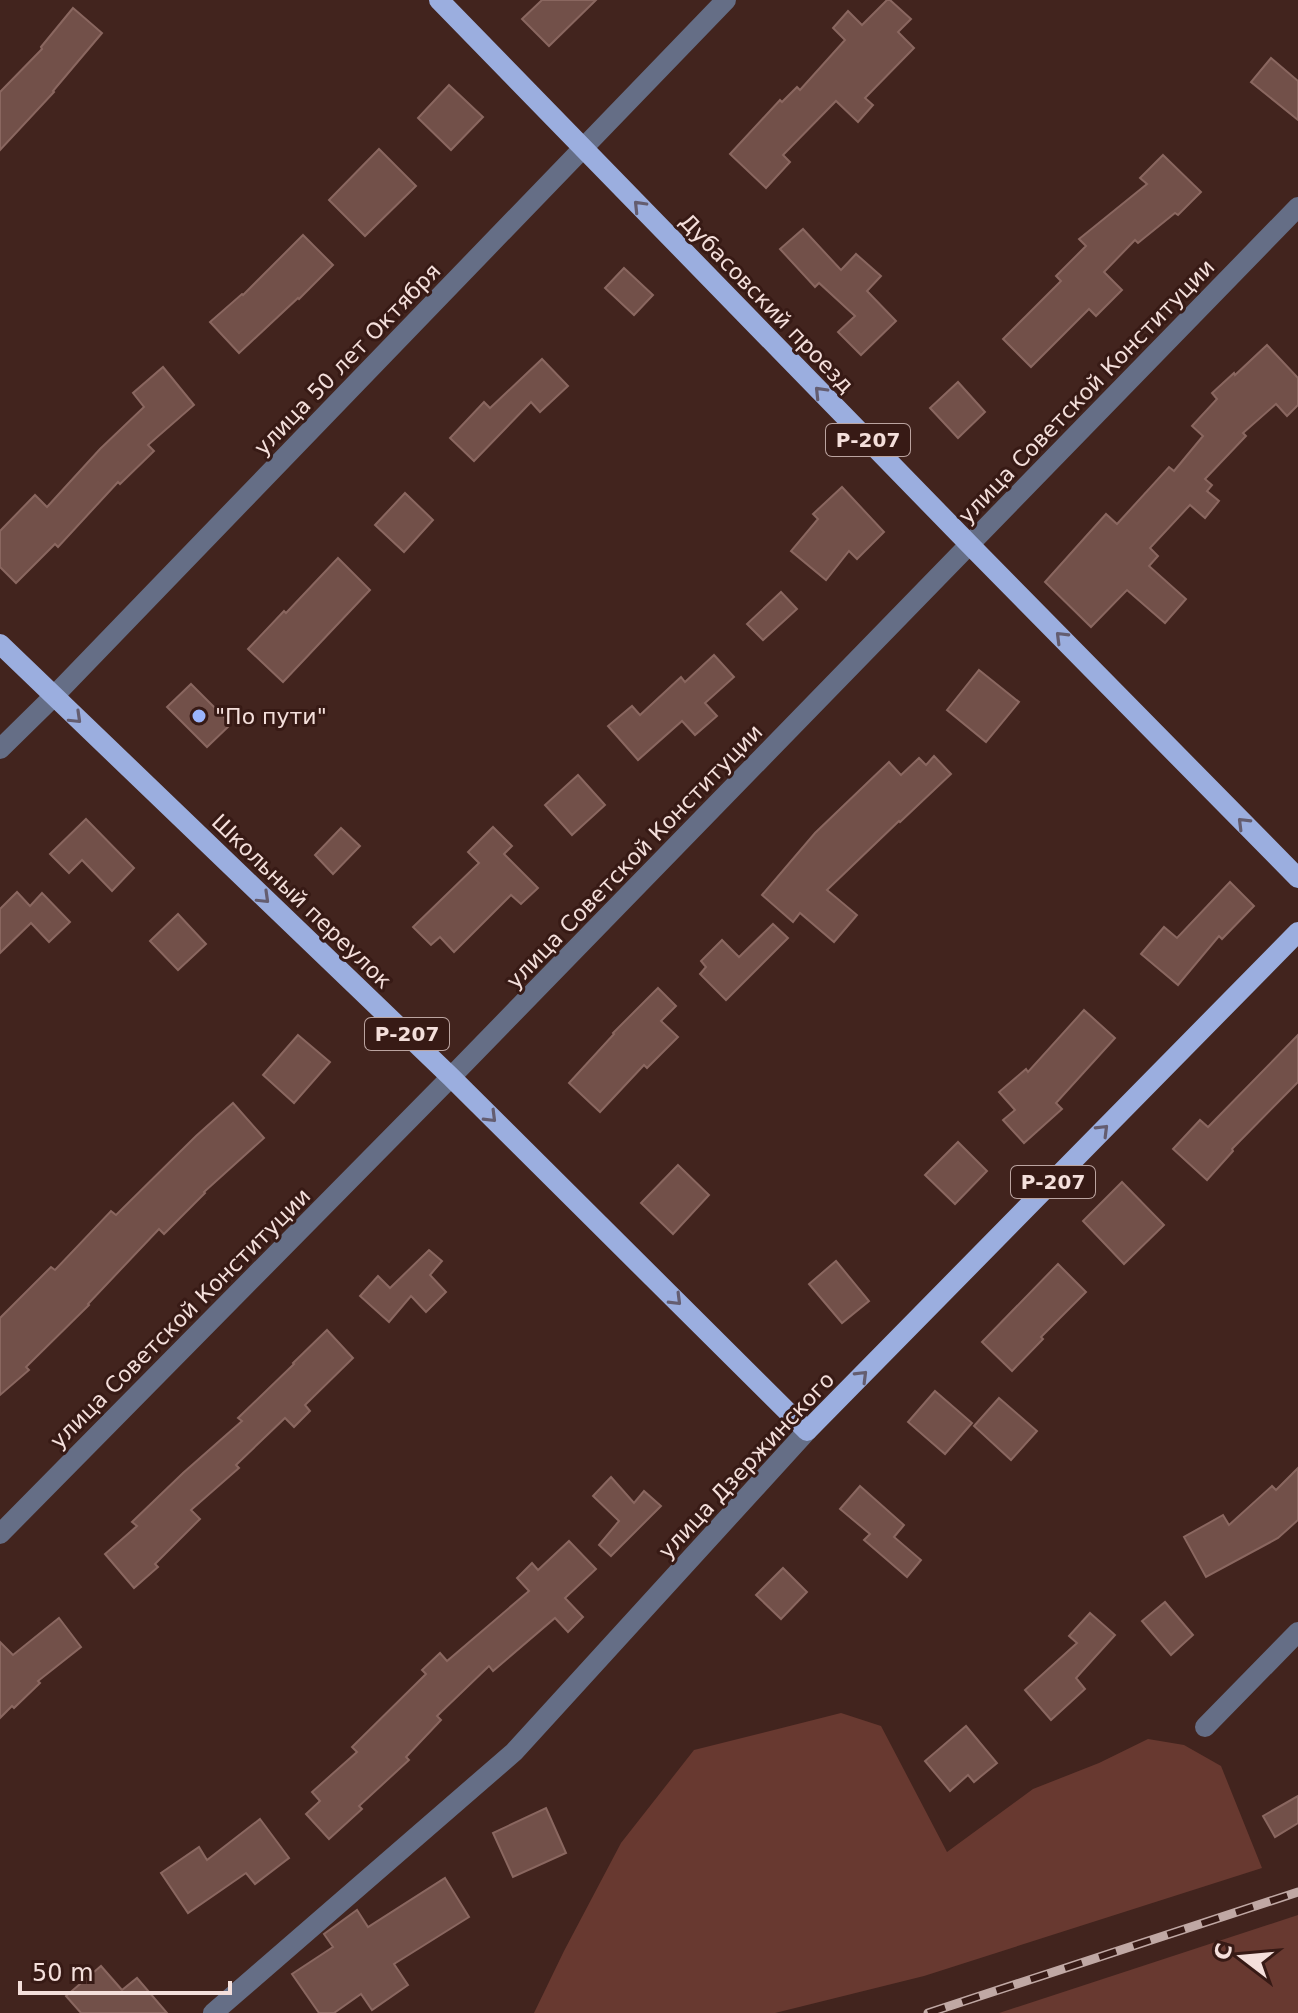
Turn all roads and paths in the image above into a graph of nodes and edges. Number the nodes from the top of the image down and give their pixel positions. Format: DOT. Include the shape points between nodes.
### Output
graph roads {
  1 [pos="439,0"];
  2 [pos="726,0"];
  3 [pos="583,149"];
  4 [pos="1298,207"];
  5 [pos="970,545"];
  6 [pos="0,644"];
  7 [pos="54,696"];
  8 [pos="0,749"];
  9 [pos="1298,878"];
  10 [pos="1298,932"];
  11 [pos="451,1077"];
  12 [pos="807,1431"];
  13 [pos="0,1534"];
  14 [pos="1298,1632"];
  15 [pos="1205,1727"];
  16 [pos="213,2013"];
  1 -- 3 [label="main road, Дубасовский проезд / Р-207"];
  2 -- 3 [label="street, улица 50 лет Октября"];
  5 -- 3 [label="main road, Дубасовский проезд / Р-207, one-way"];
  3 -- 7 [label="street, улица 50 лет Октября"];
  4 -- 5 [label="street, улица Советской Конституции"];
  9 -- 5 [label="main road, Дубасовский проезд / Р-207, one-way"];
  5 -- 11 [label="street, улица Советской Конституции"];
  6 -- 7 [label="main road, Школьный переулок / Р-207"];
  7 -- 8 [label="street, улица 50 лет Октября"];
  7 -- 11 [label="main road, Школьный переулок / Р-207, one-way"];
  12 -- 10 [label="main road, улица Дзержинского / Р-207, one-way"];
  11 -- 12 [label="main road, Школьный переулок / Р-207, one-way"];
  11 -- 13 [label="street, улица Советской Конституции"];
  12 -- 16 [label="street, улица Дзержинского" via="514,1752"];
  14 -- 15 [label="street"];
}
